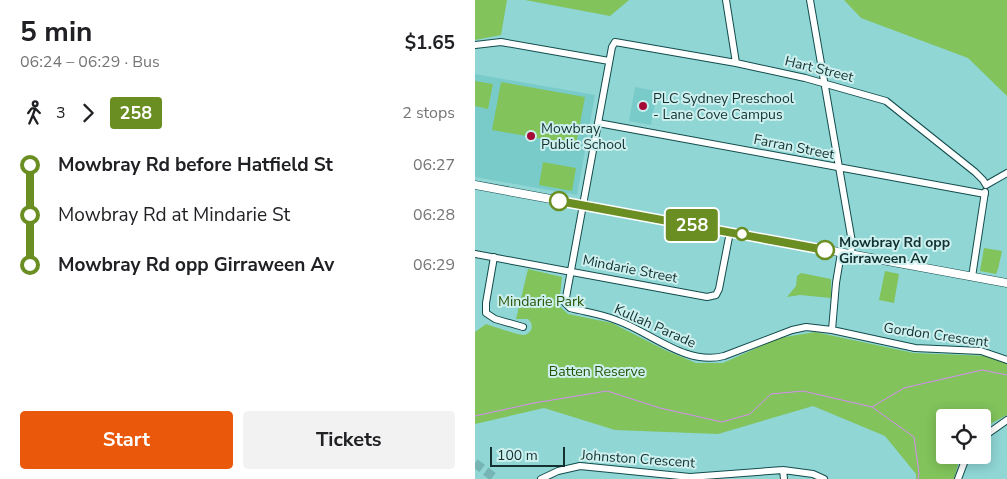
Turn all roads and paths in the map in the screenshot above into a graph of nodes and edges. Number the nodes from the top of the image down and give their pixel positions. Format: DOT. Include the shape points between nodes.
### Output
graph roads {
  1 [pos="726,0"];
  2 [pos="811,0"];
  3 [pos="615,42"];
  4 [pos="475,45"];
  5 [pos="609,61"];
  6 [pos="736,63"];
  7 [pos="826,83"];
  8 [pos="598,123"];
  9 [pos="840,168"];
  10 [pos="1007,173"];
  11 [pos="475,185"];
  12 [pos="985,185"];
  13 [pos="985,194"];
  14 [pos="582,205"];
  15 [pos="730,232"];
  16 [pos="841,253"];
  17 [pos="475,254"];
  18 [pos="851,255"];
  19 [pos="494,258"];
  20 [pos="571,271"];
  21 [pos="972,277"];
  22 [pos="1007,283"];
  23 [pos="523,327"];
  24 [pos="832,330"];
  25 [pos="1007,360"];
  26 [pos="1007,420"];
  27 [pos="991,431"];
  28 [pos="964,464"];
  29 [pos="783,470"];
  30 [pos="690,478"];
  31 [pos="541,479"];
  32 [pos="784,479"];
  33 [pos="825,479"];
  34 [pos="959,479"];
  1 -- 6 [label="street"];
  2 -- 7 [label="street"];
  3 -- 5 [label="street, Kullah Parade"];
  3 -- 6 [label="street, Hart Street"];
  4 -- 5 [label="street" via="501,42"];
  5 -- 8 [label="street, Kullah Parade"];
  6 -- 7 [label="street, Hart Street"];
  7 -- 9 [label="street"];
  7 -- 12 [label="street, Hart Street" via="886,101 975,172"];
  8 -- 9 [label="street, Farran Street"];
  8 -- 14 [label="street, Kullah Parade"];
  9 -- 13 [label="street, Farran Street"];
  9 -- 18 [label="street"];
  10 -- 12 [label="street"];
  11 -- 14 [label="main road"];
  12 -- 13 [label="street"];
  13 -- 21 [label="street"];
  14 -- 15 [label="main road"];
  14 -- 20 [label="street, Kullah Parade"];
  15 -- 16 [label="main road"];
  15 -- 20 [label="street, Mindarie Street" via="716,295 707,297"];
  16 -- 18 [label="main road"];
  16 -- 24 [label="street"];
  17 -- 19 [label="street, Mindarie Street"];
  18 -- 21 [label="main road"];
  19 -- 20 [label="street, Mindarie Street"];
  19 -- 23 [label="street" via="486,314 495,320"];
  20 -- 24 [label="street, Kullah Parade" via="565,303 570,308 616,320 698,358 725,356 806,327"];
  21 -- 22 [label="main road"];
  24 -- 25 [label="street, Gordon Crescent" via="915,348 981,351"];
  26 -- 27 [label="street"];
  28 -- 34 [label="street"];
  29 -- 30 [label="street, Johnston Crescent"];
  29 -- 32 [label="street"];
  29 -- 33 [label="street, Johnston Crescent"];
  30 -- 31 [label="street, Johnston Crescent" via="580,466"];
}
